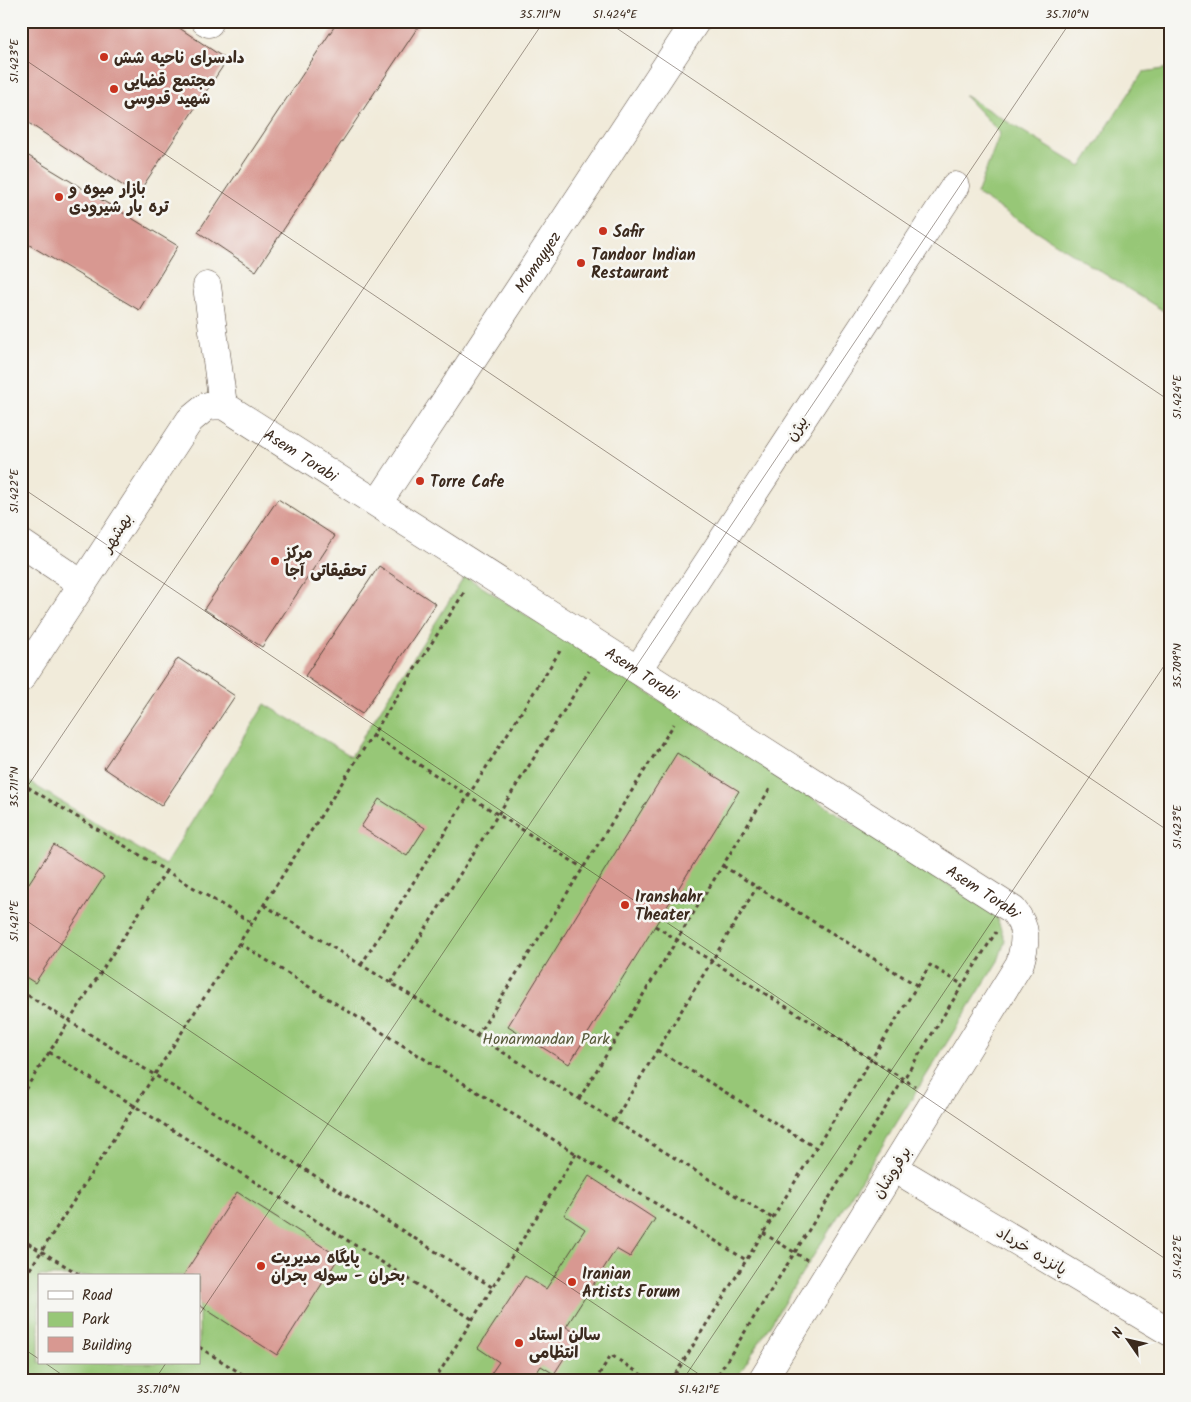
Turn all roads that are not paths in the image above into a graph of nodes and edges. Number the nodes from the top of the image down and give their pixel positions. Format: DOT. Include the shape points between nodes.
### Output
graph roads {
  1 [pos="696,21"];
  2 [pos="955,186"];
  3 [pos="207,286"];
  4 [pos="223,405"];
  5 [pos="378,503"];
  6 [pos="21,543"];
  7 [pos="82,584"];
  8 [pos="638,669"];
  9 [pos="21,678"];
  10 [pos="1020,963"];
  11 [pos="894,1168"];
  12 [pos="1170,1332"];
  13 [pos="762,1381"];
  1 -- 5 [label="street, Momayyez"];
  2 -- 8 [label="street, بیژن"];
  3 -- 4 [label="street"];
  4 -- 5 [label="street, Asem Torabi"];
  4 -- 7 [label="street, بهشهر" via="207,406 190,420"];
  5 -- 8 [label="street, Asem Torabi"];
  6 -- 7 [label="street"];
  7 -- 9 [label="street, بهشهر"];
  8 -- 10 [label="street, Asem Torabi" via="1005,904 1020,919 1024,929 1026,942"];
  10 -- 11 [label="street, برفروشان"];
  11 -- 12 [label="street, پانزده خرداد"];
  11 -- 13 [label="street, برفروشان"];
}
